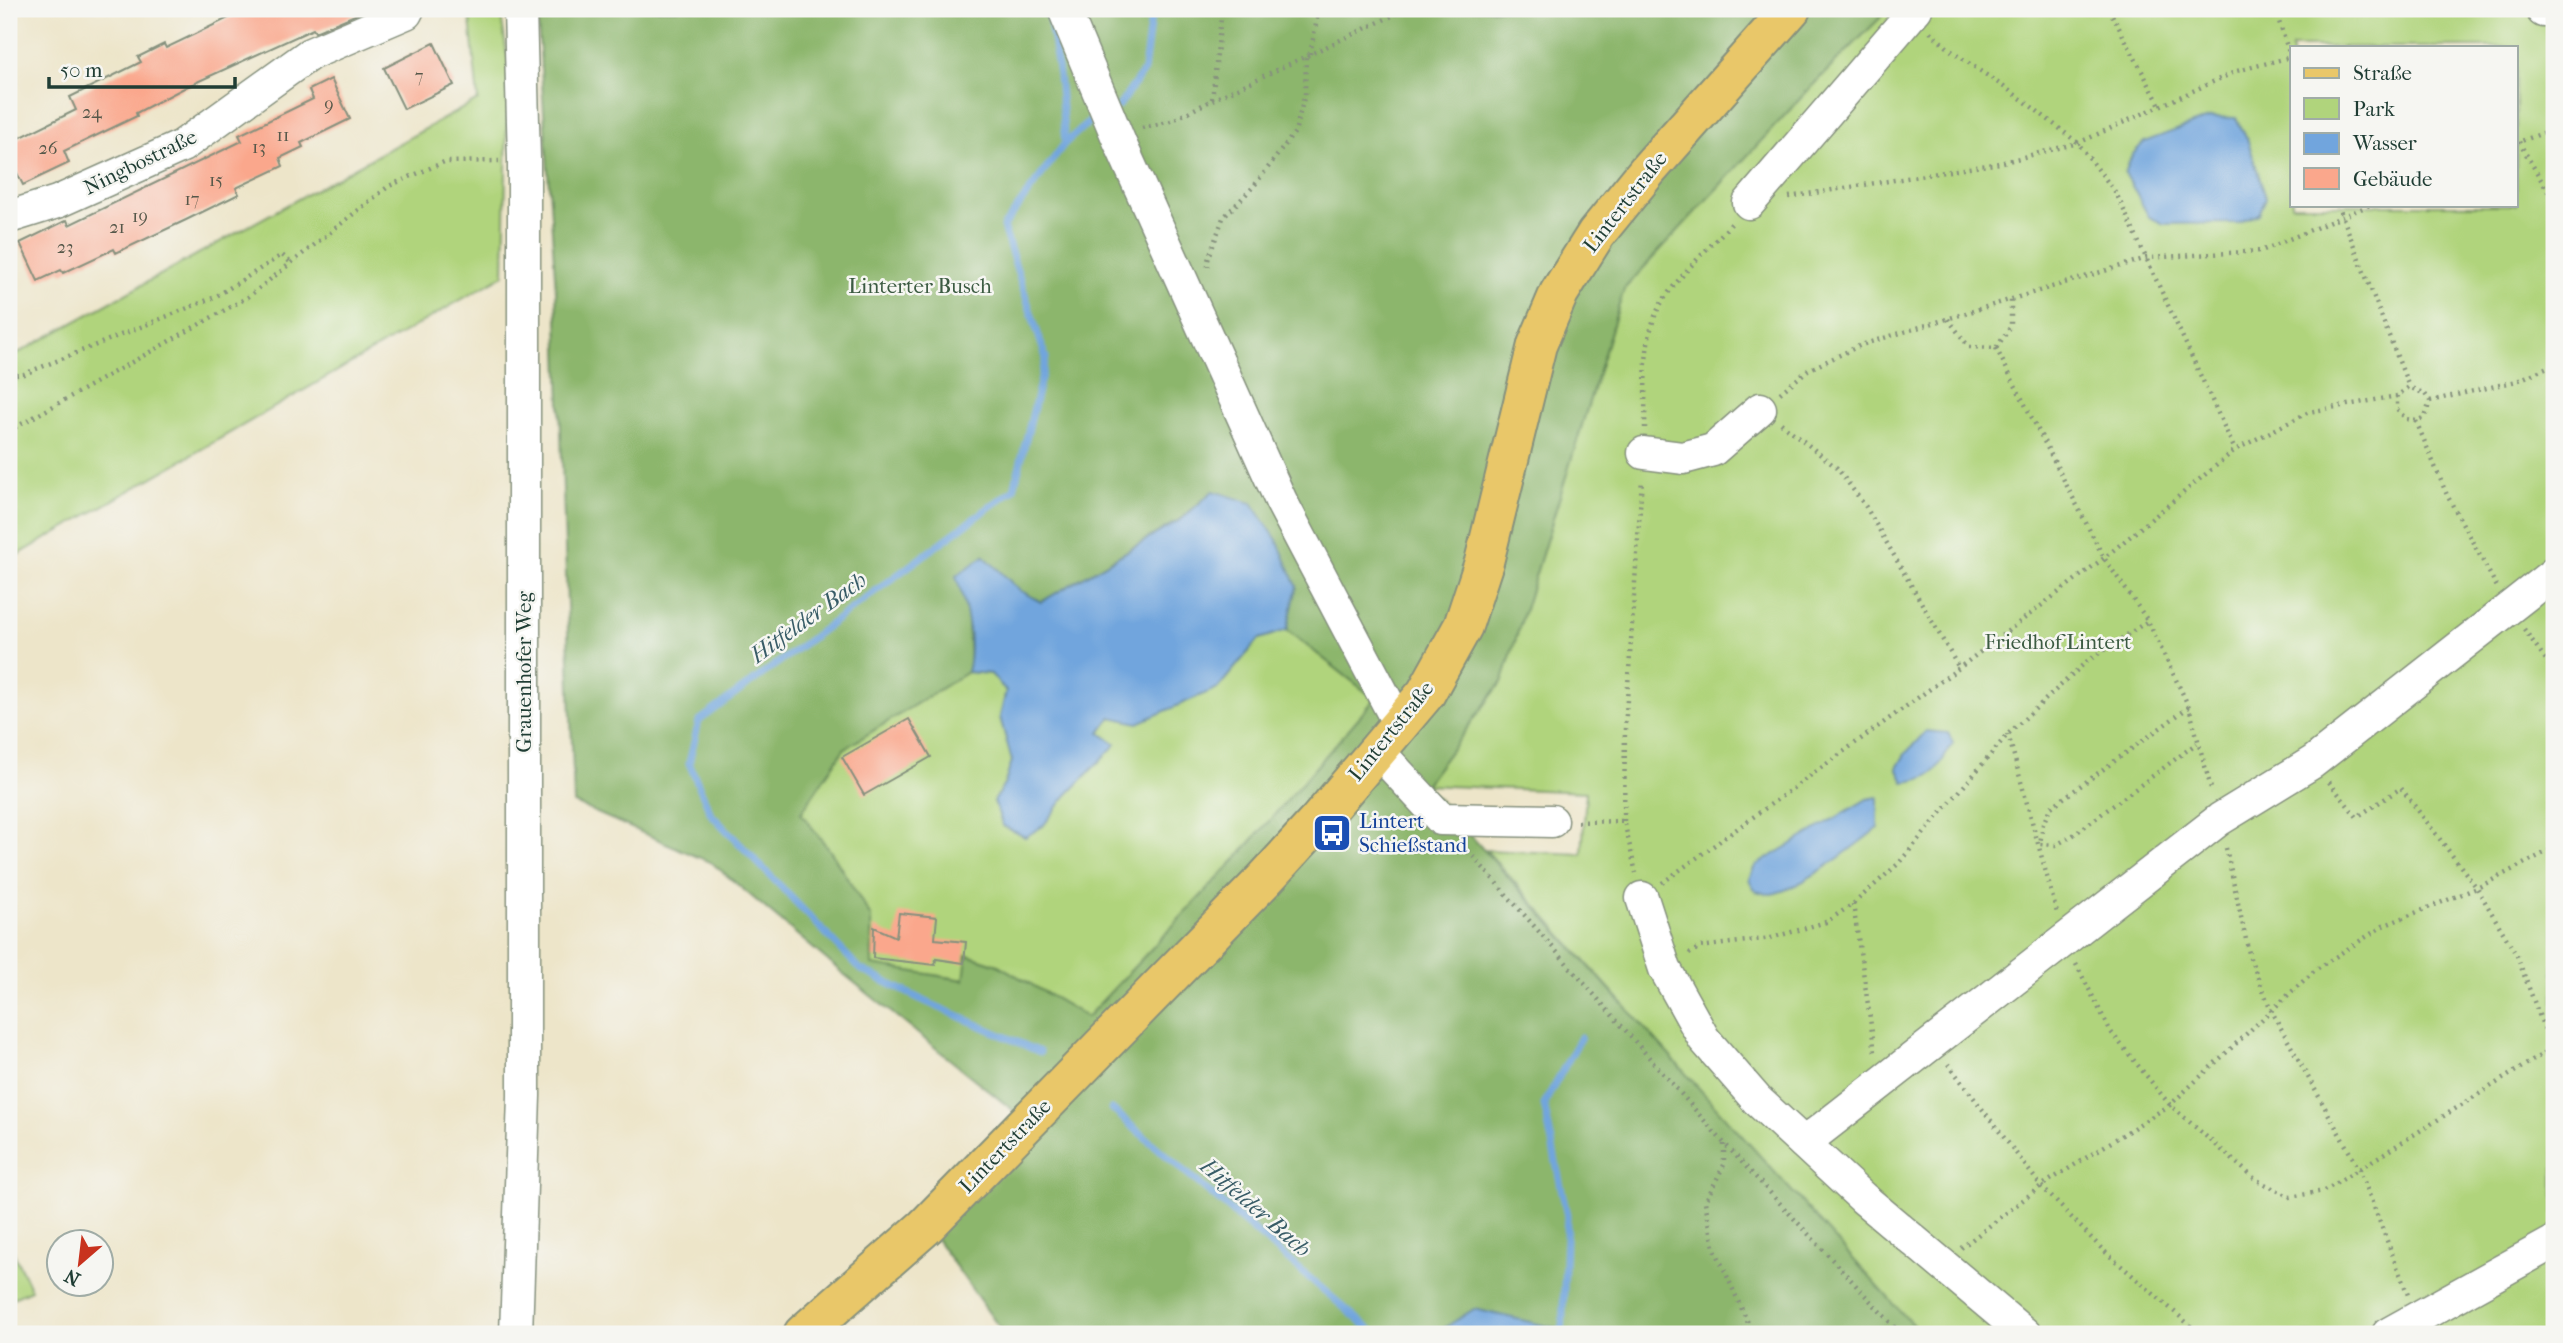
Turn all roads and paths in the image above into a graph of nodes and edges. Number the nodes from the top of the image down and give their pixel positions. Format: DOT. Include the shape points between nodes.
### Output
graph roads {
  1 [pos="408,9"];
  2 [pos="520,9"];
  3 [pos="1064,9"];
  4 [pos="1222,9"];
  5 [pos="1319,9"];
  6 [pos="1406,9"];
  7 [pos="1791,9"];
  8 [pos="2109,9"];
  9 [pos="2275,9"];
  10 [pos="1913,11"];
  11 [pos="1308,55"];
  12 [pos="2290,55"];
  13 [pos="2290,58"];
  14 [pos="1212,100"];
  15 [pos="2161,107"];
  16 [pos="2554,129"];
  17 [pos="2518,142"];
  18 [pos="1120,143"];
  19 [pos="2078,143"];
  20 [pos="2518,144"];
  21 [pos="524,160"];
  22 [pos="2554,202"];
  23 [pos="1749,204"];
  24 [pos="2338,206"];
  25 [pos="2367,206"];
  26 [pos="9,216"];
  27 [pos="2342,216"];
  28 [pos="2147,258"];
  29 [pos="290,262"];
  30 [pos="2011,300"];
  31 [pos="1191,302"];
  32 [pos="1948,319"];
  33 [pos="2554,364"];
  34 [pos="9,376"];
  35 [pos="2409,387"];
  36 [pos="2398,396"];
  37 [pos="2430,401"];
  38 [pos="1760,409"];
  39 [pos="2416,421"];
  40 [pos="9,431"];
  41 [pos="2235,450"];
  42 [pos="1644,453"];
  43 [pos="2554,573"];
  44 [pos="2508,608"];
  45 [pos="2148,621"];
  46 [pos="2552,662"];
  47 [pos="1959,668"];
  48 [pos="2554,671"];
  49 [pos="2189,707"];
  50 [pos="2008,734"];
  51 [pos="1388,738"];
  52 [pos="2197,743"];
  53 [pos="2313,762"];
  54 [pos="1441,819"];
  55 [pos="1552,821"];
  56 [pos="1624,821"];
  57 [pos="2040,844"];
  58 [pos="2554,848"];
  59 [pos="2477,888"];
  60 [pos="1642,898"];
  61 [pos="1853,904"];
  62 [pos="2064,942"];
  63 [pos="1665,969"];
  64 [pos="1933,1044"];
  65 [pos="2553,1048"];
  66 [pos="2554,1055"];
  67 [pos="1880,1084"];
  68 [pos="2170,1105"];
  69 [pos="1724,1143"];
  70 [pos="1804,1143"];
  71 [pos="2041,1186"];
  72 [pos="2554,1242"];
  73 [pos="1941,1263"];
  74 [pos="516,1334"];
  75 [pos="803,1334"];
  76 [pos="1753,1334"];
  77 [pos="1901,1334"];
  78 [pos="2025,1334"];
  79 [pos="2200,1334"];
  80 [pos="2388,1334"];
  1 -- 26 [label="street, Ningbostraße" via="310,54 182,146 57,202"];
  2 -- 21 [label="street, Grauenhofer Weg"];
  3 -- 18 [label="street"];
  4 -- 14 [label="path"];
  5 -- 11 [label="path"];
  6 -- 11 [label="path"];
  7 -- 51 [label="main road, Lintertstraße" via="1648,170 1596,234 1559,293 1537,345 1484,562 1463,626 1426,693"];
  8 -- 15 [label="path"];
  9 -- 12 [label="path"];
  10 -- 19 [label="path" via="1954,53"];
  10 -- 23 [label="street"];
  11 -- 14 [label="path"];
  11 -- 31 [label="path" via="1305,94 1295,132 1223,218 1208,260 1208,297"];
  13 -- 15 [label="path" via="2237,71"];
  14 -- 18 [label="path" via="1171,121 1143,128"];
  15 -- 19 [label="path"];
  16 -- 17 [label="path"];
  18 -- 31 [label="street"];
  19 -- 23 [label="path" via="2000,163"];
  19 -- 28 [label="path" via="2116,193"];
  20 -- 22 [label="path"];
  21 -- 29 [label="path" via="444,162 389,187"];
  21 -- 74 [label="street, Grauenhofer Weg" via="524,1096"];
  23 -- 42 [label="path" via="1669,293 1655,316 1647,351"];
  24 -- 27 [label="path"];
  25 -- 27 [label="path"];
  27 -- 28 [label="path" via="2261,251"];
  27 -- 35 [label="path"];
  28 -- 30 [label="path"];
  28 -- 41 [label="path"];
  29 -- 34 [label="path" via="282,255 215,297 24,374"];
  29 -- 40 [label="path" via="236,304"];
  30 -- 32 [label="path"];
  30 -- 32 [label="path" via="2011,326 1996,348 1969,347"];
  31 -- 51 [label="street"];
  32 -- 38 [label="path" via="1861,345 1808,370"];
  33 -- 37 [label="path" via="2517,381"];
  35 -- 36 [label="path"];
  35 -- 37 [label="path"];
  36 -- 39 [label="path" via="2397,409 2406,419"];
  36 -- 41 [label="path" via="2309,412"];
  37 -- 39 [label="path" via="2425,417"];
  38 -- 42 [label="street" via="1713,450 1683,458"];
  38 -- 47 [label="path" via="1837,468 1866,507"];
  39 -- 44 [label="path" via="2447,495"];
  41 -- 47 [label="path" via="2104,558"];
  42 -- 56 [label="path" via="1625,729"];
  43 -- 44 [label="street"];
  44 -- 46 [label="path"];
  44 -- 53 [label="street"];
  45 -- 50 [label="path" via="2086,662"];
  46 -- 48 [label="path"];
  47 -- 60 [label="path"];
  49 -- 57 [label="path" via="2050,808"];
  50 -- 57 [label="path"];
  50 -- 61 [label="path" via="1898,864"];
  51 -- 54 [label="street"];
  51 -- 75 [label="main road, Lintertstraße" via="1264,880 925,1227"];
  52 -- 57 [label="path" via="2072,836 2056,845"];
  53 -- 59 [label="path" via="2357,817 2401,789"];
  53 -- 62 [label="street" via="2220,819"];
  54 -- 55 [label="street"];
  54 -- 69 [label="path"];
  55 -- 56 [label="path"];
  56 -- 60 [label="path"];
  57 -- 62 [label="path"];
  58 -- 59 [label="path"];
  59 -- 65 [label="path" via="2517,956"];
  59 -- 68 [label="path" via="2383,926 2315,970"];
  60 -- 63 [label="street"];
  61 -- 63 [label="path" via="1826,922 1771,937 1700,947"];
  61 -- 67 [label="path"];
  62 -- 64 [label="street"];
  62 -- 68 [label="path" via="2111,1032"];
  63 -- 70 [label="street" via="1704,1039 1756,1100"];
  64 -- 67 [label="street"];
  64 -- 71 [label="path"];
  65 -- 66 [label="path"];
  65 -- 68 [label="path" via="2324,1191 2290,1197 2255,1179"];
  67 -- 70 [label="street"];
  68 -- 71 [label="path"];
  69 -- 76 [label="path" via="1724,1165 1705,1202 1714,1247"];
  69 -- 77 [label="path"];
  70 -- 73 [label="street"];
  71 -- 73 [label="path"];
  71 -- 79 [label="path" via="2103,1250"];
  72 -- 80 [label="street"];
  73 -- 78 [label="street"];
}
